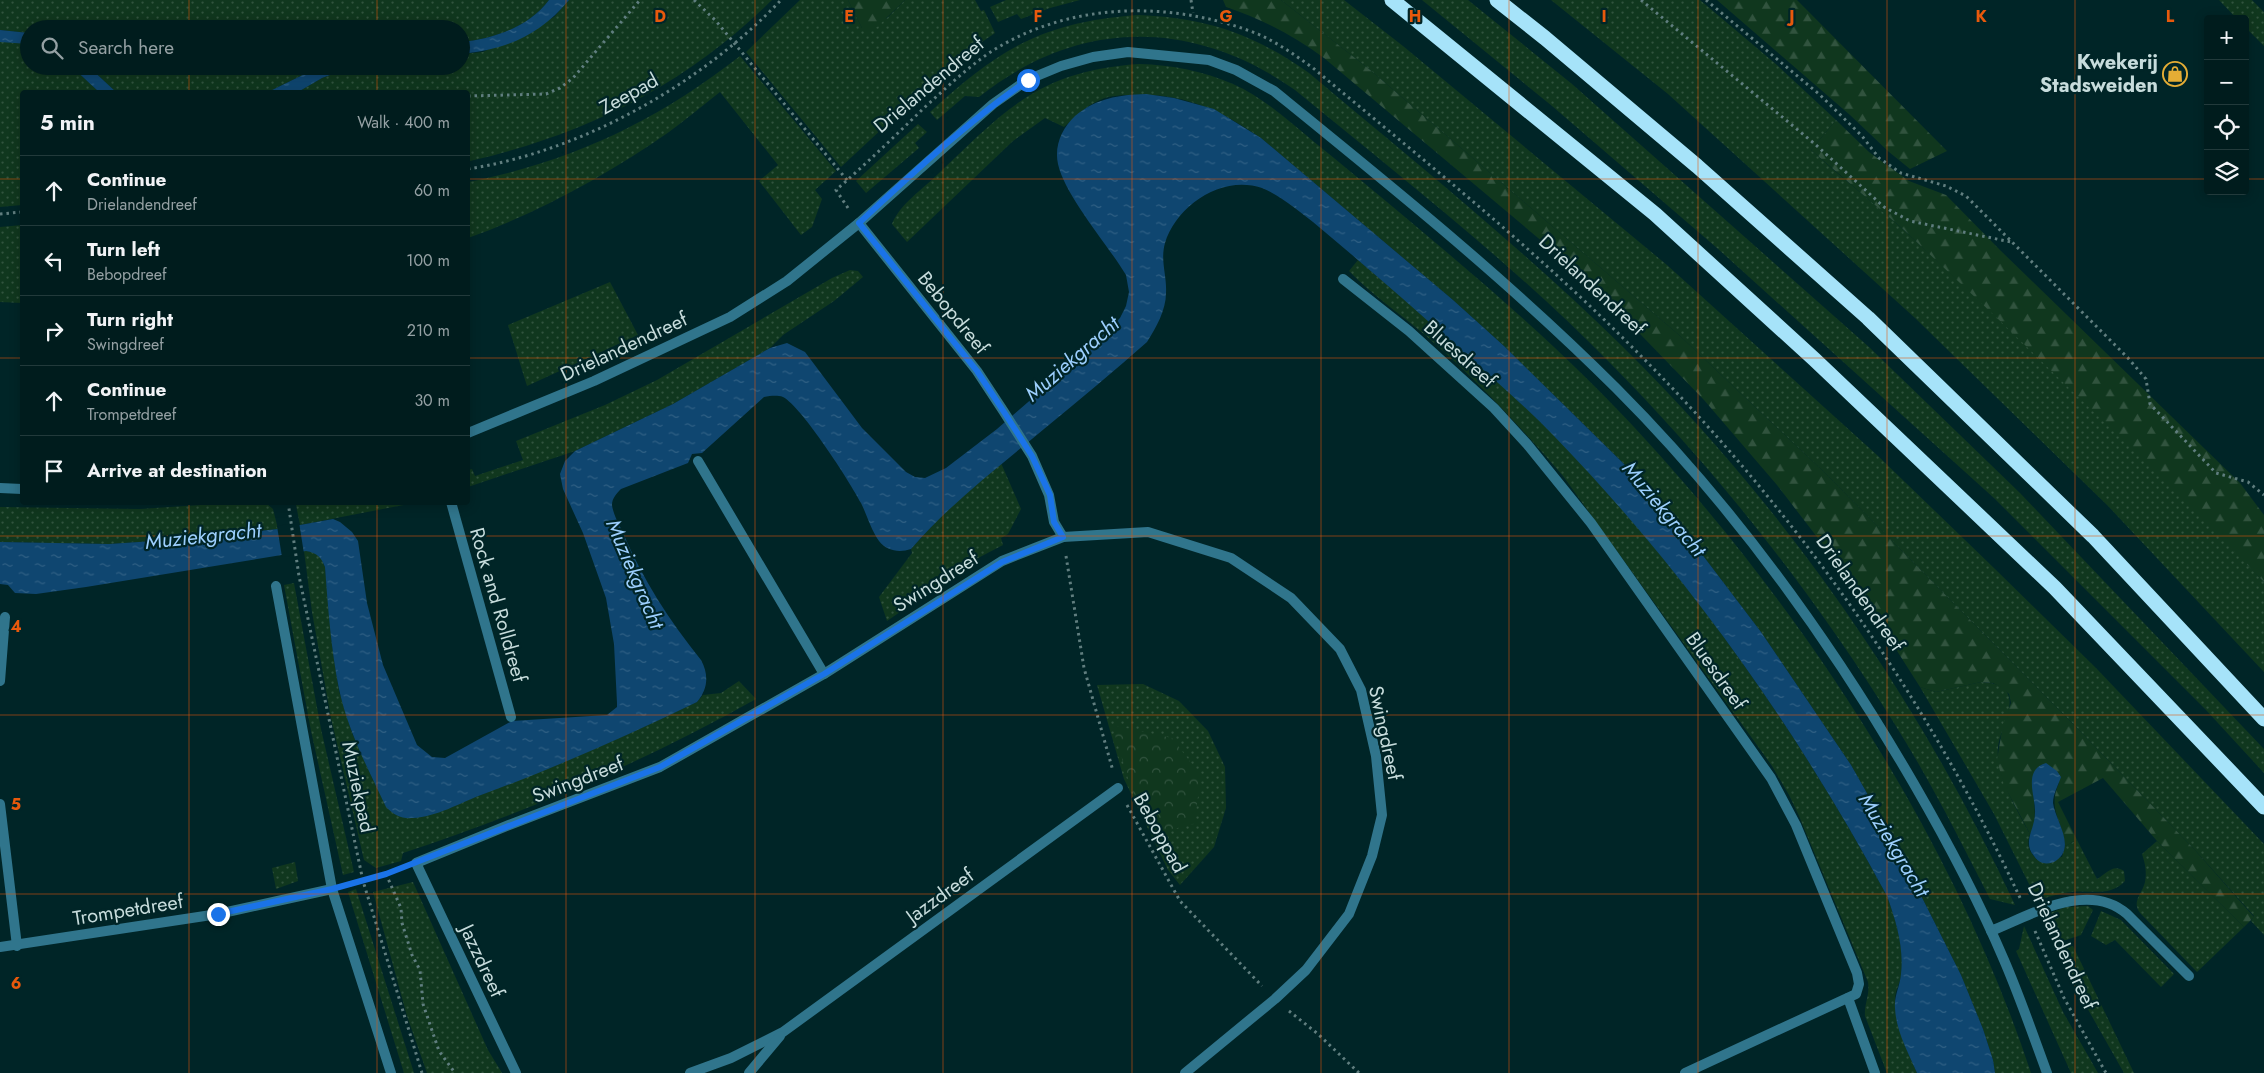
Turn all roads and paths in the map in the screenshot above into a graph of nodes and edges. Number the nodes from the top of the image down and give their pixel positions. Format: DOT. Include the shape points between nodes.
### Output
graph roads {
  1 [pos="640,0"];
  2 [pos="694,0"];
  3 [pos="781,0"];
  4 [pos="1192,0"];
  5 [pos="1392,0"];
  6 [pos="1497,0"];
  7 [pos="1641,0"];
  8 [pos="1706,0"];
  9 [pos="1193,13"];
  10 [pos="735,44"];
  11 [pos="470,96"];
  12 [pos="470,169"];
  13 [pos="847,180"];
  14 [pos="20,212"];
  15 [pos="0,214"];
  16 [pos="859,223"];
  17 [pos="2012,242"];
  18 [pos="1343,279"];
  19 [pos="470,432"];
  20 [pos="698,461"];
  21 [pos="0,488"];
  22 [pos="20,489"];
  23 [pos="2264,495"];
  24 [pos="289,505"];
  25 [pos="453,505"];
  26 [pos="1063,537"];
  27 [pos="276,586"];
  28 [pos="5,617"];
  29 [pos="824,674"];
  30 [pos="0,681"];
  31 [pos="511,717"];
  32 [pos="2264,718"];
  33 [pos="1118,788"];
  34 [pos="0,804"];
  35 [pos="2264,807"];
  36 [pos="416,863"];
  37 [pos="386,874"];
  38 [pos="363,881"];
  39 [pos="332,889"];
  40 [pos="2028,916"];
  41 [pos="1991,931"];
  42 [pos="17,946"];
  43 [pos="0,947"];
  44 [pos="2189,976"];
  45 [pos="1848,998"];
  46 [pos="1275,1000"];
  47 [pos="783,1032"];
  48 [pos="391,1073"];
  49 [pos="422,1073"];
  50 [pos="454,1073"];
  51 [pos="516,1073"];
  52 [pos="690,1073"];
  53 [pos="749,1073"];
  54 [pos="1185,1073"];
  55 [pos="1358,1073"];
  56 [pos="1685,1073"];
  57 [pos="1875,1073"];
  58 [pos="2047,1073"];
  59 [pos="2106,1073"];
  1 -- 11 [label="path" via="560,88 546,94"];
  2 -- 10 [label="path"];
  3 -- 10 [label="path, Zeepad"];
  4 -- 9 [label="path"];
  5 -- 35 [label="highway" via="1655,214 1814,360 2055,588"];
  6 -- 32 [label="highway" via="1697,166 1868,318 2093,536"];
  7 -- 17 [label="path" via="1884,207 1910,221"];
  8 -- 17 [label="path" via="1819,94 1880,158 1901,173 1946,186 1966,196"];
  9 -- 13 [label="path, Drielandendreef" via="1138,8 1106,10 1068,18 1016,38 964,72"];
  9 -- 40 [label="path, Drielandendreef" via="1260,35 1313,68 1540,258 1680,396 1766,495 1886,660 1955,772"];
  10 -- 12 [label="path, Zeepad" via="692,76 610,123 566,142"];
  10 -- 13 [label="path"];
  13 -- 16 [label="path" via="836,190"];
  14 -- 15 [label="path"];
  16 -- 19 [label="street, Drielandendreef" via="787,280 730,317 594,381"];
  16 -- 26 [label="street, Bebopdreef" via="977,371 1004,412 1032,456 1050,495 1054,522"];
  16 -- 41 [label="street, Drielandendreef" via="993,104 1028,80 1061,66 1128,52 1171,55 1209,60 1236,70 1274,91 1525,300 1616,388 1705,485 1794,598 1862,699 1935,820"];
  17 -- 23 [label="path" via="2128,358 2146,379 2150,404 2216,473 2248,482"];
  18 -- 45 [label="street, Bluesdreef" via="1409,331 1494,408 1527,444 1591,523 1771,778 1796,825 1857,973 1859,984 1856,994"];
  20 -- 29 [label="street"];
  21 -- 22 [label="street"];
  24 -- 38 [label="path, Muziekpad" via="298,568"];
  25 -- 31 [label="street, Rock and Rolldreef"];
  26 -- 29 [label="street, Swingdreef" via="1002,562"];
  26 -- 33 [label="path, Beboppad" via="1084,668"];
  26 -- 46 [label="street, Swingdreef" via="1148,532 1231,558 1291,598 1340,649 1361,690 1376,756 1382,814 1372,856 1349,914 1306,970"];
  27 -- 39 [label="street"];
  28 -- 30 [label="street"];
  29 -- 36 [label="street, Swingdreef" via="660,767"];
  33 -- 46 [label="path, Beboppad" via="1180,901"];
  33 -- 47 [label="street, Jazzdreef"];
  34 -- 42 [label="street"];
  36 -- 37 [label="path"];
  36 -- 51 [label="street, Jazzdreef"];
  37 -- 38 [label="path"];
  37 -- 50 [label="path" via="401,908 412,955 420,970 423,1004 439,1051"];
  38 -- 39 [label="path"];
  38 -- 49 [label="path, Muziekpad"];
  39 -- 42 [label="street, Trompetdreef" via="218,914"];
  39 -- 48 [label="street"];
  40 -- 41 [label="street"];
  40 -- 44 [label="street" via="2064,902 2093,900 2117,906"];
  40 -- 59 [label="path, Drielandendreef" via="2064,998"];
  41 -- 58 [label="street, Drielandendreef" via="2021,999"];
  42 -- 43 [label="street, Trompetdreef"];
  45 -- 56 [label="street"];
  45 -- 57 [label="street"];
  46 -- 54 [label="street, Swingdreef"];
  46 -- 55 [label="path, Beboppad" via="1318,1034"];
  47 -- 52 [label="street, Jazzdreef" via="731,1058"];
  47 -- 53 [label="street, Jazzdreef"];
}
